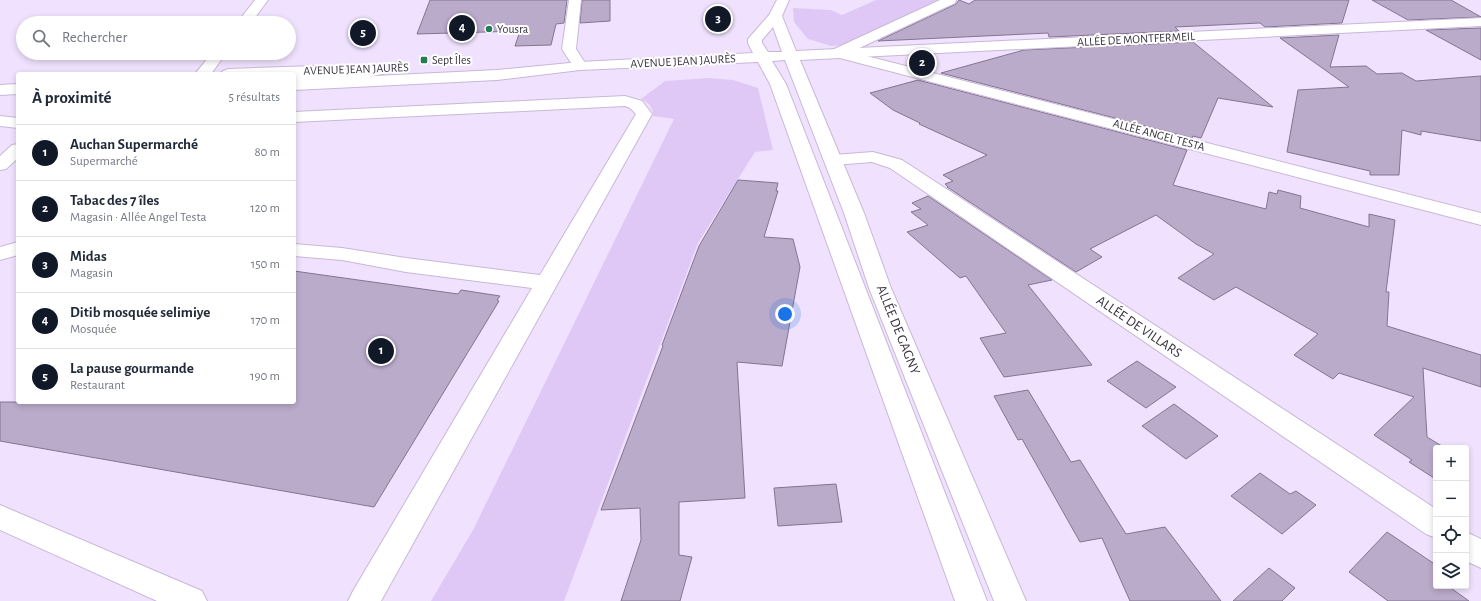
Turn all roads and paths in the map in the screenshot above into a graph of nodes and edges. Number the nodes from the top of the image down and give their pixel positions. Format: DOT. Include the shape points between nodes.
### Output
graph roads {
  1 [pos="262,0"];
  2 [pos="575,0"];
  3 [pos="783,0"];
  4 [pos="950,0"];
  5 [pos="249,16"];
  6 [pos="775,16"];
  7 [pos="1481,22"];
  8 [pos="837,53"];
  9 [pos="792,56"];
  10 [pos="763,57"];
  11 [pos="214,60"];
  12 [pos="580,66"];
  13 [pos="396,67"];
  14 [pos="205,72"];
  15 [pos="276,72"];
  16 [pos="296,77"];
  17 [pos="296,85"];
  18 [pos="296,118"];
  19 [pos="0,121"];
  20 [pos="16,123"];
  21 [pos="833,160"];
  22 [pos="1481,219"];
  23 [pos="16,249"];
  24 [pos="296,250"];
  25 [pos="0,254"];
  26 [pos="547,283"];
  27 [pos="0,518"];
  28 [pos="1433,523"];
  29 [pos="1469,547"];
  30 [pos="1481,555"];
  31 [pos="191,601"];
  32 [pos="364,601"];
  33 [pos="971,601"];
  34 [pos="1010,601"];
  1 -- 5 [label="main road"];
  2 -- 12 [label="main road" via="568,49"];
  3 -- 6 [label="main road"];
  4 -- 8 [label="main road"];
  6 -- 9 [label="main road, ALLÉE DE GAGNY"];
  6 -- 10 [label="main road, ALLÉE DE GAGNY" via="755,38"];
  7 -- 8 [label="main road, ALLÉE DE MONTFERMEIL"];
  8 -- 9 [label="main road, ALLÉE DE MONTFERMEIL"];
  8 -- 22 [label="main road, ALLÉE ANGEL TESTA"];
  9 -- 10 [label="main road, AVENUE JEAN JAURÈS"];
  9 -- 21 [label="main road, ALLÉE DE GAGNY"];
  10 -- 12 [label="main road, AVENUE JEAN JAURÈS"];
  10 -- 33 [label="main road, ALLÉE DE GAGNY" via="778,84"];
  11 -- 14 [label="main road"];
  12 -- 13 [label="main road, AVENUE JEAN JAURÈS" via="550,61"];
  12 -- 17 [label="main road, AVENUE JEAN JAURÈS" via="459,77"];
  13 -- 15 [label="main road, AVENUE JEAN JAURÈS"];
  13 -- 16 [label="main road" via="358,74"];
  18 -- 26 [label="main road" via="625,101 641,107 644,114"];
  19 -- 20 [label="main road"];
  21 -- 28 [label="main road, ALLÉE DE VILLARS" via="874,157 896,164"];
  21 -- 34 [label="main road, ALLÉE DE GAGNY" via="880,288"];
  23 -- 25 [label="main road"];
  24 -- 26 [label="main road" via="342,254"];
  26 -- 32 [label="main road"];
  27 -- 31 [label="main road"];
  29 -- 30 [label="main road"];
}
